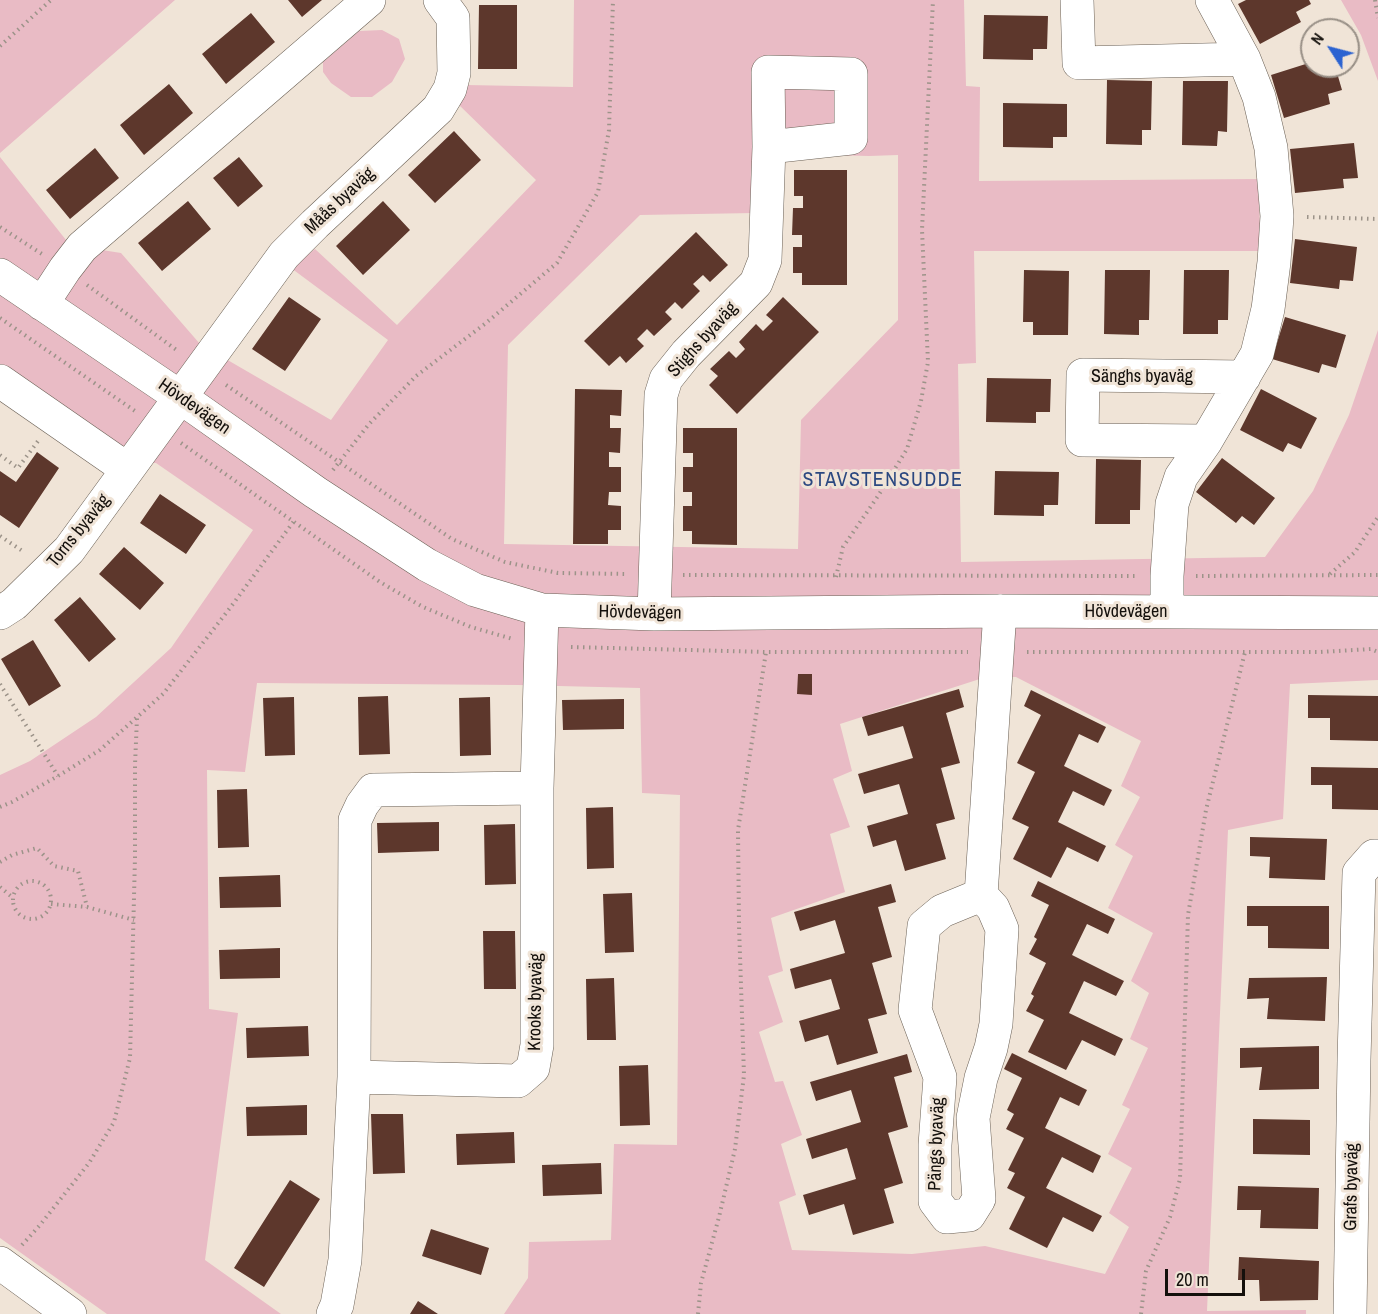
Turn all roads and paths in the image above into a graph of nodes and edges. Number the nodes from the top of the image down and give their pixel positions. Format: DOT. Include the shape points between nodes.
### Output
graph roads {
  1 [pos="51,0"];
  2 [pos="369,0"];
  3 [pos="440,0"];
  4 [pos="613,0"];
  5 [pos="933,0"];
  6 [pos="1077,0"];
  7 [pos="1212,0"];
  8 [pos="1375,0"];
  9 [pos="1378,18"];
  10 [pos="0,46"];
  11 [pos="1244,59"];
  12 [pos="769,147"];
  13 [pos="1276,216"];
  14 [pos="1378,219"];
  15 [pos="0,275"];
  16 [pos="42,304"];
  17 [pos="1244,377"];
  18 [pos="0,381"];
  19 [pos="180,397"];
  20 [pos="54,418"];
  21 [pos="1206,441"];
  22 [pos="0,455"];
  23 [pos="128,469"];
  24 [pos="315,492"];
  25 [pos="542,610"];
  26 [pos="1000,611"];
  27 [pos="1167,612"];
  28 [pos="0,613"];
  29 [pos="833,613"];
  30 [pos="1378,613"];
  31 [pos="654,614"];
  32 [pos="766,652"];
  33 [pos="832,652"];
  34 [pos="1245,652"];
  35 [pos="0,684"];
  36 [pos="137,718"];
  37 [pos="58,776"];
  38 [pos="537,788"];
  39 [pos="0,807"];
  40 [pos="1378,856"];
  41 [pos="0,862"];
  42 [pos="0,887"];
  43 [pos="981,896"];
  44 [pos="12,897"];
  45 [pos="51,904"];
  46 [pos="87,908"];
  47 [pos="134,920"];
  48 [pos="1366,1060"];
  49 [pos="354,1077"];
  50 [pos="2,1264"];
  51 [pos="70,1314"];
  52 [pos="333,1314"];
  53 [pos="698,1314"];
  54 [pos="1142,1314"];
  55 [pos="1350,1314"];
  1 -- 10 [label="path"];
  2 -- 16 [label="street" via="82,247"];
  3 -- 19 [label="street, Måås byaväg" via="453,18 454,73 438,109 284,255"];
  4 -- 24 [label="path" via="609,130 598,192 557,263 416,376 369,424"];
  5 -- 29 [label="path" via="922,230 928,362 907,449 843,548"];
  6 -- 11 [label="street" via="1078,63"];
  7 -- 11 [label="street"];
  8 -- 9 [label="path"];
  11 -- 13 [label="street" via="1259,97 1271,148"];
  12 -- 31 [label="street, Stighs byaväg" via="765,260 756,283 686,354 666,379 661,395"];
  13 -- 14 [label="path"];
  13 -- 17 [label="street" via="1268,309 1257,354"];
  15 -- 16 [label="street, Hövdevägen"];
  16 -- 19 [label="street, Hövdevägen"];
  17 -- 21 [label="street"];
  17 -- 21 [label="street, Sänghs byaväg" via="1083,375 1082,440"];
  18 -- 20 [label="street"];
  19 -- 23 [label="street, Torns byaväg"];
  19 -- 24 [label="street, Hövdevägen"];
  20 -- 22 [label="path" via="18,468"];
  20 -- 23 [label="street"];
  21 -- 27 [label="street" via="1181,477 1172,504"];
  23 -- 28 [label="street, Torns byaväg" via="69,550"];
  24 -- 25 [label="street, Hövdevägen" via="427,565 475,590"];
  24 -- 36 [label="path" via="164,694"];
  25 -- 31 [label="street, Hövdevägen"];
  25 -- 38 [label="street, Krooks byaväg"];
  26 -- 27 [label="street, Hövdevägen"];
  26 -- 29 [label="street, Hövdevägen"];
  26 -- 43 [label="street"];
  27 -- 30 [label="street, Hövdevägen"];
  29 -- 31 [label="street, Hövdevägen"];
  29 -- 33 [label="path"];
  32 -- 53 [label="path" via="738,830 744,1075 735,1149"];
  34 -- 54 [label="path" via="1206,810 1188,915 1180,1179 1170,1217 1146,1271"];
  35 -- 37 [label="path"];
  36 -- 37 [label="path" via="100,750"];
  36 -- 47 [label="path"];
  37 -- 39 [label="path"];
  38 -- 49 [label="street" via="373,790 362,805 355,820"];
  38 -- 49 [label="street, Krooks byaväg" via="537,1045 533,1068 519,1081"];
  40 -- 48 [label="street, Grafs byaväg" via="1359,873"];
  41 -- 46 [label="path" via="37,848 54,866 78,871"];
  42 -- 44 [label="path"];
  43 -- 43 [label="street, Pängs byaväg" via="942,911 924,926 921,947 915,1010 940,1077 935,1201 947,1217 969,1215 979,1198 973,1118 996,1024 1002,929 993,908"];
  44 -- 45 [label="path" via="19,915 32,920 44,915"];
  44 -- 45 [label="path" via="18,886 35,881 46,887"];
  45 -- 46 [label="path"];
  46 -- 47 [label="path"];
  47 -- 50 [label="path" via="130,1058 114,1122 82,1172 40,1225"];
  48 -- 55 [label="street, Grafs byaväg"];
  49 -- 52 [label="street" via="345,1260"];
  50 -- 51 [label="street"];
}
